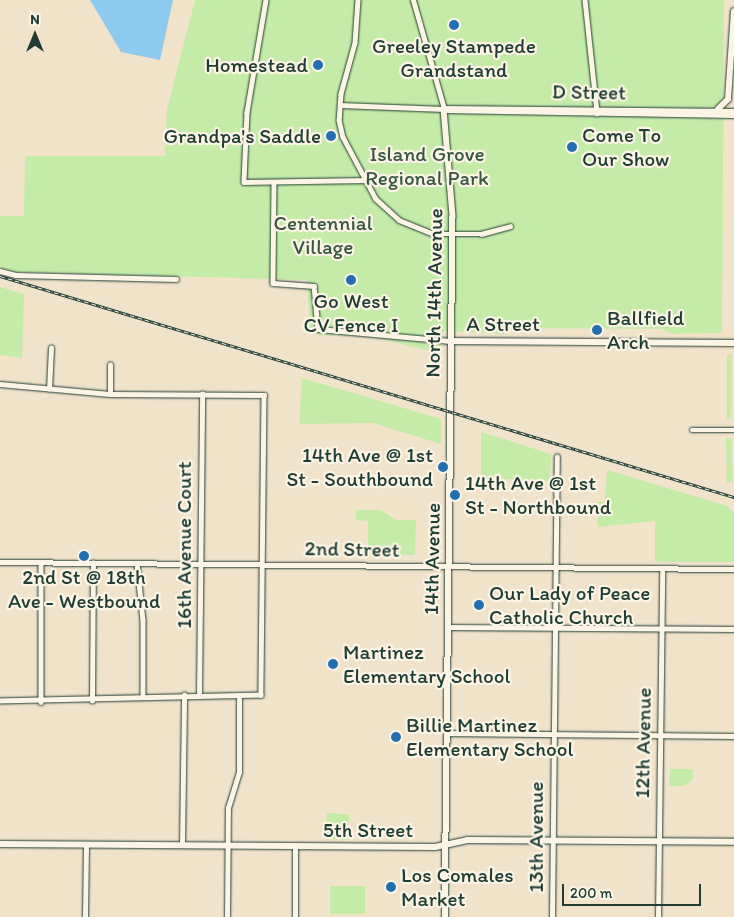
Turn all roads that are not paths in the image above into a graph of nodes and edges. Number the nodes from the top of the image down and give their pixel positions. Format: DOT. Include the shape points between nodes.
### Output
graph roads {
  1 [pos="266,0"];
  2 [pos="358,0"];
  3 [pos="414,0"];
  4 [pos="585,0"];
  5 [pos="734,11"];
  6 [pos="340,105"];
  7 [pos="444,109"];
  8 [pos="597,109"];
  9 [pos="718,109"];
  10 [pos="734,113"];
  11 [pos="366,180"];
  12 [pos="274,182"];
  13 [pos="510,226"];
  14 [pos="452,235"];
  15 [pos="0,271"];
  16 [pos="176,279"];
  17 [pos="450,340"];
  18 [pos="734,343"];
  19 [pos="51,348"];
  20 [pos="110,365"];
  21 [pos="0,384"];
  22 [pos="49,389"];
  23 [pos="110,394"];
  24 [pos="202,394"];
  25 [pos="450,412"];
  26 [pos="692,430"];
  27 [pos="734,430"];
  28 [pos="557,457"];
  29 [pos="0,562"];
  30 [pos="41,562"];
  31 [pos="93,563"];
  32 [pos="137,563"];
  33 [pos="201,564"];
  34 [pos="262,564"];
  35 [pos="448,567"];
  36 [pos="555,568"];
  37 [pos="662,569"];
  38 [pos="734,569"];
  39 [pos="448,627"];
  40 [pos="554,628"];
  41 [pos="661,629"];
  42 [pos="734,629"];
  43 [pos="184,695"];
  44 [pos="200,696"];
  45 [pos="239,696"];
  46 [pos="143,697"];
  47 [pos="0,701"];
  48 [pos="42,702"];
  49 [pos="92,702"];
  50 [pos="446,733"];
  51 [pos="553,734"];
  52 [pos="660,735"];
  53 [pos="734,736"];
  54 [pos="552,841"];
  55 [pos="658,842"];
  56 [pos="734,842"];
  57 [pos="0,844"];
  58 [pos="86,844"];
  59 [pos="182,845"];
  60 [pos="446,845"];
  61 [pos="228,846"];
  62 [pos="295,846"];
  63 [pos="85,917"];
  64 [pos="227,917"];
  65 [pos="295,917"];
  66 [pos="445,917"];
  67 [pos="552,917"];
  68 [pos="658,917"];
  1 -- 12 [label="street" via="247,112 244,182"];
  2 -- 6 [label="street" via="355,43"];
  3 -- 7 [label="street, North 14th Avenue"];
  4 -- 8 [label="street"];
  5 -- 9 [label="main road" via="728,99"];
  6 -- 7 [label="street, D Street"];
  6 -- 11 [label="street" via="343,137"];
  7 -- 8 [label="street, D Street" via="459,113"];
  7 -- 14 [label="street, North 14th Avenue"];
  8 -- 9 [label="street, D Street"];
  8 -- 10 [label="street, D Street"];
  9 -- 10 [label="street, D Street"];
  11 -- 12 [label="street"];
  11 -- 14 [label="street" via="382,206 399,220 425,232"];
  12 -- 17 [label="street, A Street" via="273,283 314,286 314,321 322,330"];
  13 -- 14 [label="street"];
  14 -- 17 [label="street, North 14th Avenue"];
  15 -- 16 [label="street"];
  17 -- 18 [label="street, A Street"];
  17 -- 25 [label="street, North 14th Avenue"];
  19 -- 22 [label="street"];
  20 -- 23 [label="street"];
  21 -- 22 [label="street"];
  22 -- 23 [label="street"];
  23 -- 24 [label="street"];
  24 -- 33 [label="street, 16th Avenue Court"];
  24 -- 34 [label="street" via="264,395"];
  25 -- 35 [label="street, 14th Avenue"];
  26 -- 27 [label="street"];
  28 -- 36 [label="street, 13th Avenue"];
  29 -- 30 [label="street, 2nd Street"];
  30 -- 31 [label="street, 2nd Street"];
  30 -- 48 [label="street"];
  31 -- 32 [label="street, 2nd Street"];
  31 -- 49 [label="street"];
  32 -- 33 [label="street, 2nd Street"];
  32 -- 46 [label="street" via="143,620"];
  33 -- 34 [label="street, 2nd Street"];
  33 -- 44 [label="street, 16th Avenue Court"];
  34 -- 35 [label="street, 2nd Street"];
  34 -- 45 [label="street" via="261,695"];
  35 -- 36 [label="street, 2nd Street"];
  35 -- 39 [label="street, 14th Avenue"];
  36 -- 37 [label="street, 2nd Street"];
  36 -- 40 [label="street, 13th Avenue"];
  37 -- 38 [label="street, 2nd Street"];
  37 -- 41 [label="street, 12th Avenue"];
  39 -- 40 [label="street"];
  39 -- 50 [label="street, 14th Avenue"];
  40 -- 41 [label="street"];
  40 -- 51 [label="street, 13th Avenue"];
  41 -- 42 [label="street"];
  41 -- 52 [label="street, 12th Avenue"];
  43 -- 44 [label="street"];
  43 -- 46 [label="street"];
  43 -- 59 [label="street"];
  44 -- 45 [label="street"];
  45 -- 61 [label="street" via="239,772 230,800"];
  46 -- 49 [label="street"];
  47 -- 48 [label="street"];
  48 -- 49 [label="street"];
  50 -- 51 [label="street"];
  50 -- 60 [label="street, 14th Avenue"];
  51 -- 52 [label="street"];
  51 -- 54 [label="street, 13th Avenue"];
  52 -- 53 [label="street"];
  52 -- 55 [label="street, 12th Avenue"];
  54 -- 55 [label="main road, 5th Street"];
  54 -- 60 [label="main road, 5th Street" via="467,840"];
  54 -- 67 [label="street, 13th Avenue"];
  55 -- 56 [label="main road, 5th Street"];
  55 -- 68 [label="street, 12th Avenue"];
  57 -- 58 [label="main road, 5th Street"];
  58 -- 59 [label="main road, 5th Street"];
  58 -- 63 [label="street"];
  59 -- 61 [label="main road, 5th Street"];
  60 -- 62 [label="main road, 5th Street"];
  60 -- 66 [label="street, 14th Avenue"];
  61 -- 62 [label="main road, 5th Street"];
  61 -- 64 [label="street"];
  62 -- 65 [label="street"];
}
